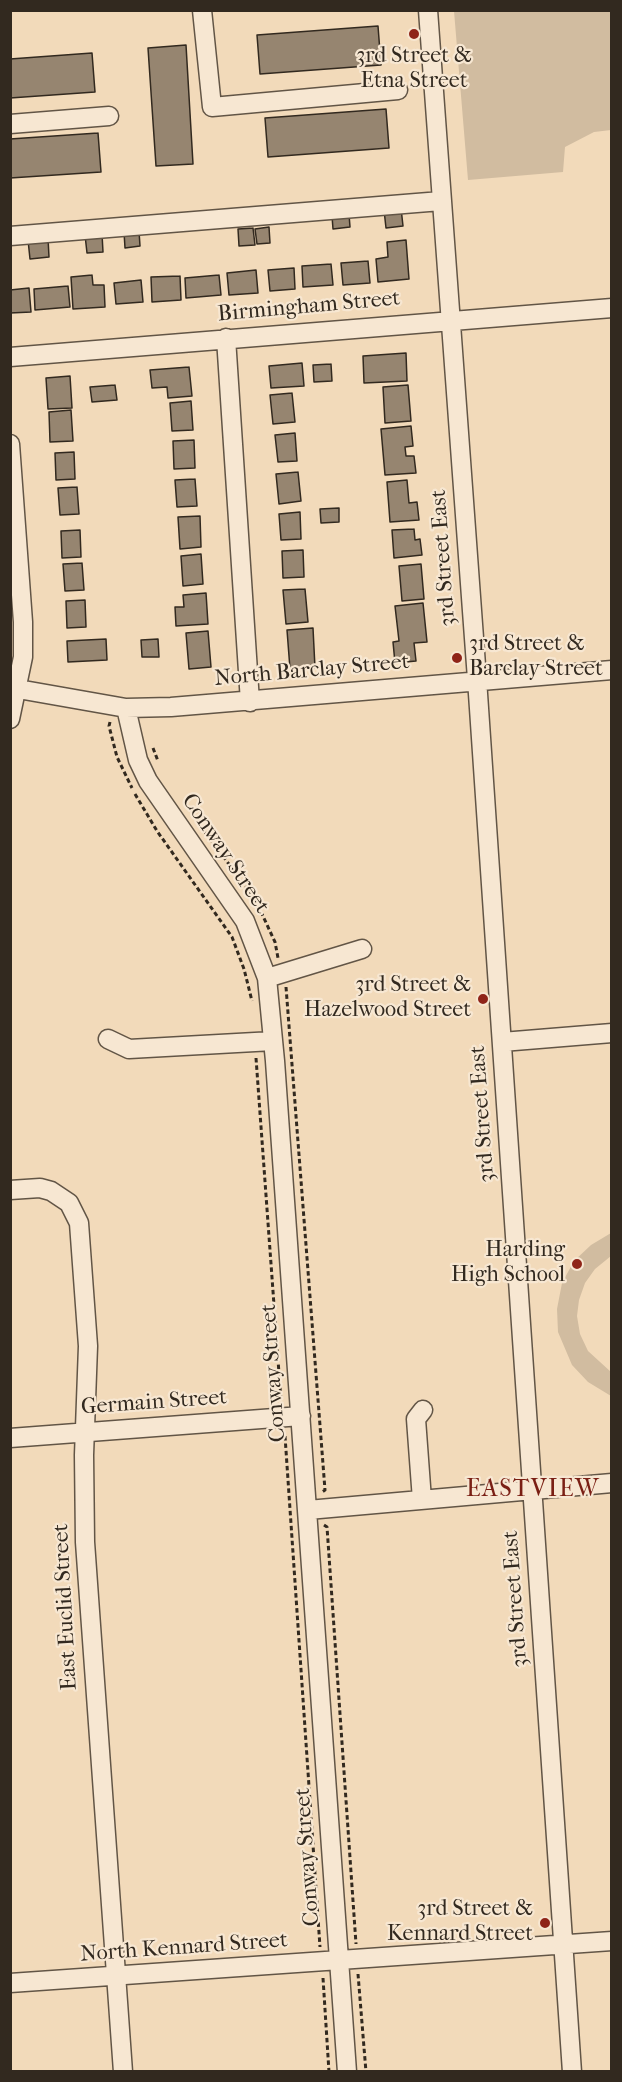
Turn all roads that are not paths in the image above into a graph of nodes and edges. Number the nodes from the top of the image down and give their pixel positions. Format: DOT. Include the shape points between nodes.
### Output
graph roads {
  1 [pos="202,10"];
  2 [pos="428,10"];
  3 [pos="398,90"];
  4 [pos="109,116"];
  5 [pos="10,124"];
  6 [pos="441,201"];
  7 [pos="10,236"];
  8 [pos="612,308"];
  9 [pos="450,320"];
  10 [pos="226,338"];
  11 [pos="10,357"];
  12 [pos="10,444"];
  13 [pos="612,670"];
  14 [pos="477,679"];
  15 [pos="18,689"];
  16 [pos="250,702"];
  17 [pos="120,714"];
  18 [pos="10,719"];
  19 [pos="362,949"];
  20 [pos="267,978"];
  21 [pos="612,1033"];
  22 [pos="108,1039"];
  23 [pos="273,1041"];
  24 [pos="502,1042"];
  25 [pos="10,1190"];
  26 [pos="423,1410"];
  27 [pos="301,1416"];
  28 [pos="86,1431"];
  29 [pos="10,1438"];
  30 [pos="612,1483"];
  31 [pos="533,1490"];
  32 [pos="422,1500"];
  33 [pos="308,1510"];
  34 [pos="612,1941"];
  35 [pos="565,1943"];
  36 [pos="339,1962"];
  37 [pos="116,1977"];
  38 [pos="10,1983"];
  39 [pos="123,2072"];
  40 [pos="347,2072"];
  41 [pos="572,2072"];
  1 -- 3 [label="street" via="212,106"];
  2 -- 6 [label="street, 3rd Street East"];
  4 -- 5 [label="street"];
  6 -- 7 [label="street"];
  6 -- 9 [label="street, 3rd Street East"];
  8 -- 9 [label="street, Birmingham Street"];
  9 -- 10 [label="street, Birmingham Street"];
  9 -- 14 [label="street, 3rd Street East"];
  10 -- 11 [label="street, Birmingham Street"];
  10 -- 16 [label="street"];
  12 -- 15 [label="street" via="23,622"];
  13 -- 14 [label="street, North Barclay Street"];
  14 -- 16 [label="street, North Barclay Street"];
  14 -- 24 [label="street, 3rd Street East"];
  15 -- 17 [label="street, North Barclay Street"];
  15 -- 18 [label="street"];
  16 -- 17 [label="street, North Barclay Street"];
  17 -- 20 [label="street, Conway Street" via="148,781 244,921"];
  19 -- 20 [label="street"];
  20 -- 23 [label="street, Conway Street"];
  21 -- 24 [label="street"];
  22 -- 23 [label="street" via="129,1049"];
  23 -- 27 [label="street, Conway Street"];
  24 -- 31 [label="street, 3rd Street East"];
  25 -- 28 [label="street, East Euclid Street" via="51,1191 69,1203 79,1223 88,1346"];
  26 -- 32 [label="street" via="416,1419"];
  27 -- 28 [label="street, Germain Street"];
  27 -- 33 [label="street, Conway Street"];
  28 -- 29 [label="street, Germain Street"];
  28 -- 37 [label="street, East Euclid Street" via="85,1542"];
  30 -- 31 [label="street"];
  31 -- 32 [label="street"];
  31 -- 35 [label="street, 3rd Street East"];
  32 -- 33 [label="street"];
  33 -- 36 [label="street, Conway Street"];
  34 -- 35 [label="street, North Kennard Street"];
  35 -- 36 [label="street, North Kennard Street"];
  35 -- 41 [label="street, 3rd Street East"];
  36 -- 37 [label="street, North Kennard Street"];
  36 -- 40 [label="street, Conway Street"];
  37 -- 38 [label="street, North Kennard Street"];
  37 -- 39 [label="street, East Euclid Street"];
}
